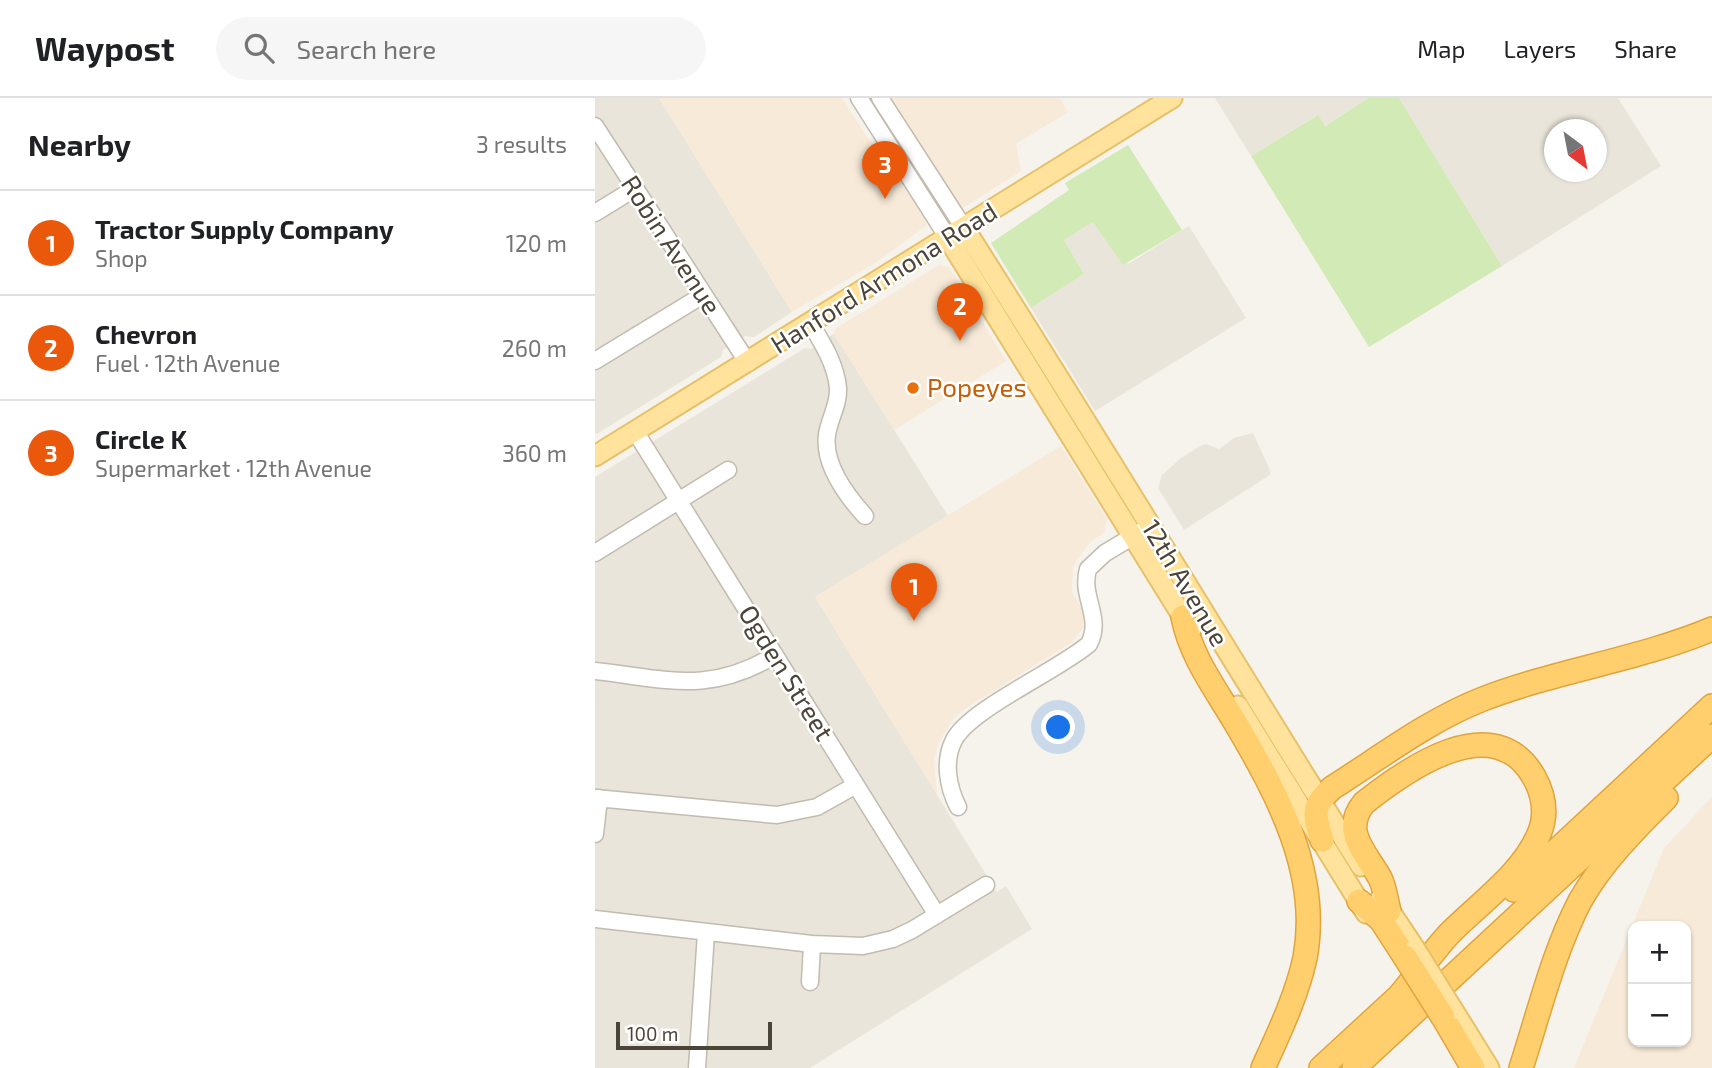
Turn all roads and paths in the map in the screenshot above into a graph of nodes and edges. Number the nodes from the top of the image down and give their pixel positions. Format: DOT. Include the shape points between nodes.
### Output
graph roads {
  1 [pos="859,98"];
  2 [pos="880,98"];
  3 [pos="1172,98"];
  4 [pos="595,126"];
  5 [pos="634,189"];
  6 [pos="595,213"];
  7 [pos="956,233"];
  8 [pos="703,295"];
  9 [pos="811,324"];
  10 [pos="595,361"];
  11 [pos="748,363"];
  12 [pos="635,431"];
  13 [pos="595,456"];
  14 [pos="728,470"];
  15 [pos="678,500"];
  16 [pos="865,516"];
  17 [pos="1150,526"];
  18 [pos="1132,536"];
  19 [pos="595,553"];
  20 [pos="1183,617"];
  21 [pos="1712,629"];
  22 [pos="775,654"];
  23 [pos="595,671"];
  24 [pos="1712,706"];
  25 [pos="1712,736"];
  26 [pos="1712,751"];
  27 [pos="856,785"];
  28 [pos="597,798"];
  29 [pos="1319,800"];
  30 [pos="958,807"];
  31 [pos="595,834"];
  32 [pos="1322,840"];
  33 [pos="986,885"];
  34 [pos="1359,901"];
  35 [pos="1389,911"];
  36 [pos="937,915"];
  37 [pos="595,919"];
  38 [pos="706,933"];
  39 [pos="812,944"];
  40 [pos="1406,957"];
  41 [pos="810,982"];
  42 [pos="1400,995"];
  43 [pos="1444,1017"];
  44 [pos="697,1068"];
  45 [pos="1263,1068"];
  46 [pos="1321,1068"];
  47 [pos="1354,1068"];
  48 [pos="1463,1068"];
  49 [pos="1473,1068"];
  50 [pos="1489,1068"];
  51 [pos="1521,1068"];
  1 -- 7 [label="street, 12th Avenue"];
  2 -- 7 [label="street, 12th Avenue"];
  3 -- 7 [label="main road, Hanford Armona Road"];
  4 -- 5 [label="street, Robin Avenue"];
  5 -- 6 [label="street"];
  5 -- 8 [label="street, Robin Avenue"];
  7 -- 9 [label="main road, Hanford Armona Road"];
  7 -- 17 [label="main road, 12th Avenue" via="1080,409"];
  7 -- 18 [label="main road, 12th Avenue"];
  8 -- 10 [label="street"];
  8 -- 11 [label="street, Robin Avenue"];
  9 -- 11 [label="main road, Hanford Armona Road"];
  9 -- 16 [label="street" via="829,355 838,386 827,434 829,456 853,503"];
  11 -- 12 [label="main road, Hanford Armona Road"];
  12 -- 13 [label="main road, Hanford Armona Road"];
  12 -- 15 [label="street, Ogden Street"];
  14 -- 15 [label="street"];
  15 -- 19 [label="street"];
  15 -- 22 [label="street, Ogden Street"];
  17 -- 18 [label="street"];
  17 -- 29 [label="main road, 12th Avenue"];
  18 -- 20 [label="main road, 12th Avenue"];
  18 -- 30 [label="street" via="1088,569 1086,594 1096,618 1089,644 977,716 954,739 948,768"];
  20 -- 32 [label="main road, 12th Avenue"];
  20 -- 45 [label="highway" via="1189,644 1258,763 1301,856 1306,877 1309,917 1304,959"];
  21 -- 29 [label="highway" via="1651,652 1483,699 1442,719"];
  22 -- 23 [label="street" via="750,670 710,681"];
  22 -- 27 [label="street, Ogden Street"];
  24 -- 42 [label="highway"];
  25 -- 47 [label="highway"];
  26 -- 51 [label="highway" via="1624,841 1582,899 1559,948"];
  27 -- 28 [label="street" via="817,807 777,815"];
  27 -- 36 [label="street, Ogden Street"];
  28 -- 31 [label="street"];
  29 -- 32 [label="highway" via="1315,808"];
  29 -- 35 [label="main road, 12th Avenue"];
  32 -- 34 [label="main road, 12th Avenue"];
  33 -- 36 [label="street"];
  34 -- 40 [label="highway" via="1381,920"];
  35 -- 40 [label="main road, 12th Avenue"];
  35 -- 42 [label="highway" via="1382,881 1356,839 1357,811 1375,794 1456,747 1491,745 1519,760 1532,775 1543,801 1543,823 1535,843 1448,935"];
  36 -- 39 [label="street" via="874,944"];
  37 -- 38 [label="street"];
  38 -- 39 [label="street"];
  38 -- 44 [label="street"];
  39 -- 41 [label="street"];
  40 -- 43 [label="highway, bridge"];
  42 -- 46 [label="highway"];
  43 -- 48 [label="main road"];
  43 -- 49 [label="highway"];
  43 -- 50 [label="main road"];
}
